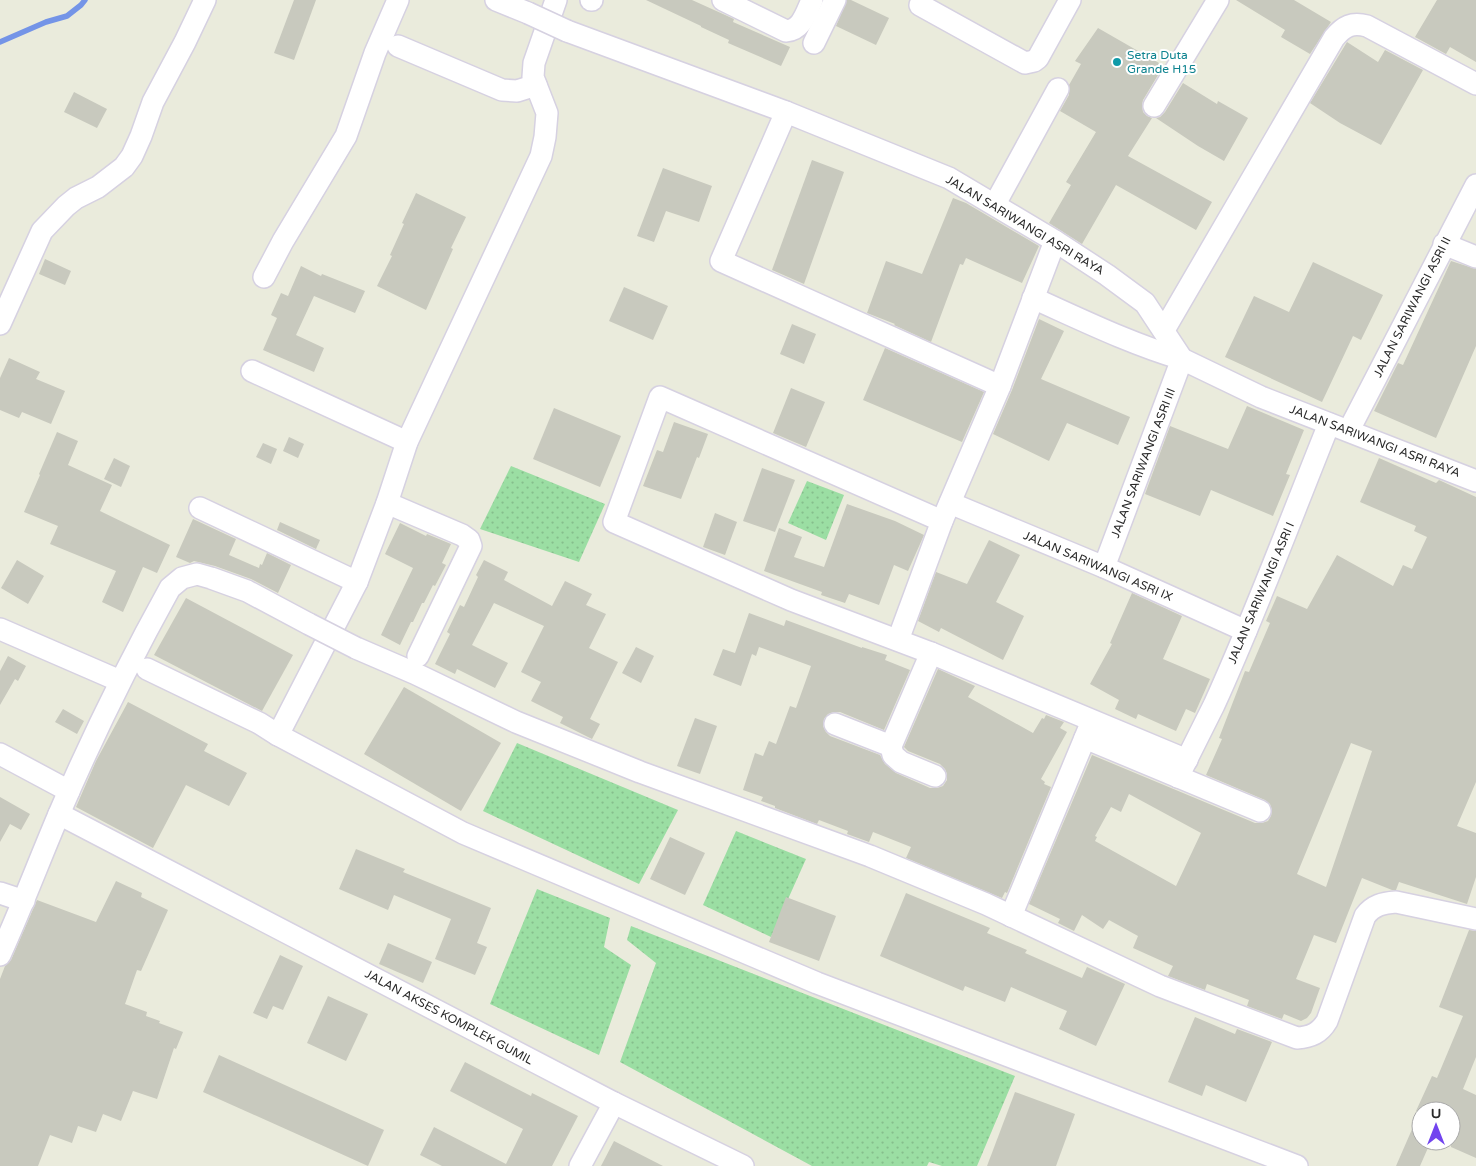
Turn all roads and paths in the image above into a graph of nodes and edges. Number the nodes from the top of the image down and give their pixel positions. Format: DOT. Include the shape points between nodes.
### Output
graph roads {
  1 [pos="205,0"];
  2 [pos="398,0"];
  3 [pos="496,0"];
  4 [pos="556,0"];
  5 [pos="723,0"];
  6 [pos="812,0"];
  7 [pos="835,0"];
  8 [pos="1070,0"];
  9 [pos="1218,0"];
  10 [pos="920,5"];
  11 [pos="814,43"];
  12 [pos="398,46"];
  13 [pos="1476,84"];
  14 [pos="536,85"];
  15 [pos="1058,89"];
  16 [pos="1154,106"];
  17 [pos="786,112"];
  18 [pos="1476,185"];
  19 [pos="995,204"];
  20 [pos="1056,241"];
  21 [pos="1444,244"];
  22 [pos="1476,257"];
  23 [pos="264,278"];
  24 [pos="1033,298"];
  25 [pos="0,324"];
  26 [pos="1164,330"];
  27 [pos="1182,359"];
  28 [pos="252,371"];
  29 [pos="1000,386"];
  30 [pos="1339,427"];
  31 [pos="406,442"];
  32 [pos="1476,481"];
  33 [pos="387,503"];
  34 [pos="200,508"];
  35 [pos="946,512"];
  36 [pos="1104,567"];
  37 [pos="357,582"];
  38 [pos="0,629"];
  39 [pos="1246,631"];
  40 [pos="898,640"];
  41 [pos="931,653"];
  42 [pos="418,656"];
  43 [pos="147,669"];
  44 [pos="120,681"];
  45 [pos="835,724"];
  46 [pos="1089,729"];
  47 [pos="278,735"];
  48 [pos="891,746"];
  49 [pos="0,754"];
  50 [pos="1182,768"];
  51 [pos="935,776"];
  52 [pos="69,791"];
  53 [pos="1260,811"];
  54 [pos="59,814"];
  55 [pos="0,893"];
  56 [pos="24,901"];
  57 [pos="1011,916"];
  58 [pos="1476,919"];
  59 [pos="0,955"];
  60 [pos="614,1103"];
  61 [pos="580,1166"];
  62 [pos="743,1166"];
  63 [pos="1296,1166"];
  1 -- 25 [label="street" via="153,102 132,156 124,167 98,187 66,206 42,231"];
  2 -- 23 [label="street" via="375,53 346,136"];
  3 -- 17 [label="street, JALAN SARIWANGI ASRI RAYA, bridge" via="567,31"];
  4 -- 14 [label="street" via="534,63"];
  5 -- 6 [label="street" via="792,31 800,26"];
  7 -- 11 [label="street"];
  8 -- 10 [label="street" via="1038,58 1025,62"];
  9 -- 16 [label="street"];
  12 -- 14 [label="street" via="502,90 516,91"];
  13 -- 26 [label="street" via="1367,26 1348,25 1341,29"];
  14 -- 31 [label="street" via="547,112 541,156"];
  15 -- 19 [label="street"];
  17 -- 19 [label="street, JALAN SARIWANGI ASRI RAYA" via="949,178"];
  17 -- 29 [label="street" via="721,261"];
  18 -- 21 [label="street, JALAN SARIWANGI ASRI II"];
  19 -- 20 [label="street, JALAN SARIWANGI ASRI RAYA"];
  20 -- 24 [label="street"];
  20 -- 26 [label="street, JALAN SARIWANGI ASRI RAYA" via="1145,303"];
  21 -- 22 [label="street"];
  21 -- 30 [label="street, JALAN SARIWANGI ASRI II"];
  24 -- 27 [label="street" via="1125,340"];
  24 -- 29 [label="street"];
  26 -- 27 [label="street, JALAN SARIWANGI ASRI RAYA"];
  27 -- 30 [label="street, JALAN SARIWANGI ASRI RAYA" via="1261,397"];
  27 -- 36 [label="street, JALAN SARIWANGI ASRI III"];
  28 -- 31 [label="street"];
  29 -- 35 [label="street"];
  30 -- 32 [label="street, JALAN SARIWANGI ASRI RAYA"];
  30 -- 39 [label="street, JALAN SARIWANGI ASRI I" via="1283,542"];
  31 -- 33 [label="street"];
  33 -- 37 [label="street"];
  33 -- 42 [label="street" via="462,535 471,546"];
  34 -- 37 [label="street"];
  35 -- 36 [label="street, JALAN SARIWANGI ASRI IX"];
  35 -- 40 [label="street"];
  35 -- 40 [label="street, JALAN SARIWANGI ASRI IX" via="660,397 614,522 791,600"];
  36 -- 39 [label="street, JALAN SARIWANGI ASRI IX"];
  37 -- 47 [label="street"];
  38 -- 44 [label="street"];
  39 -- 50 [label="street, JALAN SARIWANGI ASRI I" via="1214,706"];
  40 -- 41 [label="street"];
  41 -- 46 [label="street"];
  41 -- 48 [label="street"];
  43 -- 47 [label="street"];
  44 -- 52 [label="street"];
  44 -- 57 [label="street, bridge" via="170,588 182,578 197,574 247,591 356,648 414,672 516,722 640,772 870,856"];
  45 -- 48 [label="street"];
  46 -- 50 [label="street"];
  46 -- 57 [label="street"];
  47 -- 63 [label="street" via="463,833 817,983"];
  48 -- 51 [label="street" via="893,755 901,762"];
  49 -- 52 [label="street"];
  50 -- 53 [label="street"];
  52 -- 54 [label="street"];
  54 -- 56 [label="street"];
  54 -- 60 [label="street, JALAN AKSES KOMPLEK GUMIL"];
  55 -- 56 [label="street"];
  56 -- 59 [label="street"];
  57 -- 58 [label="street" via="1160,986 1297,1038 1322,1030 1370,909 1396,902"];
  60 -- 61 [label="street"];
  60 -- 62 [label="street, JALAN AKSES KOMPLEK GUMIL"];
}
